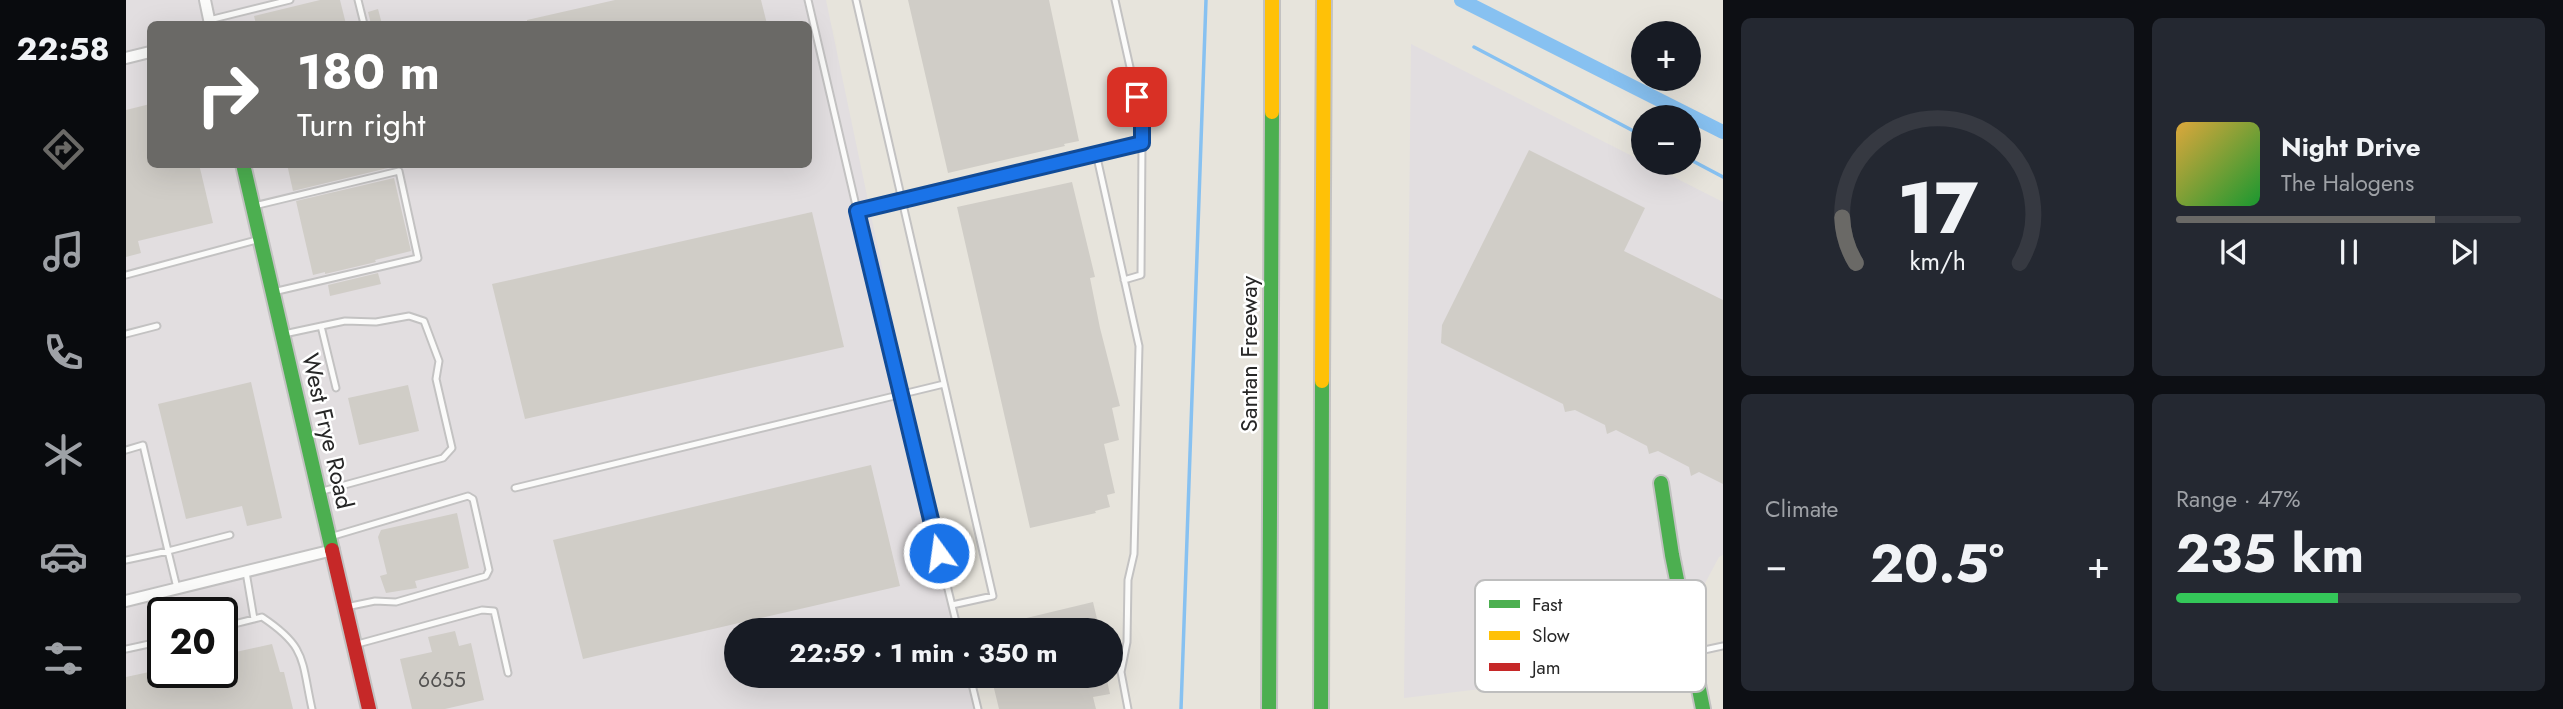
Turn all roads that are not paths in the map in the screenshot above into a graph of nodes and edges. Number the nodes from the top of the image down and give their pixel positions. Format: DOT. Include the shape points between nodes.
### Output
graph roads {
  1 [pos="205,0"];
  2 [pos="290,0"];
  3 [pos="358,0"];
  4 [pos="808,0"];
  5 [pos="856,0"];
  6 [pos="1115,0"];
  7 [pos="1272,0"];
  8 [pos="1324,0"];
  9 [pos="210,21"];
  10 [pos="214,21"];
  11 [pos="363,21"];
  12 [pos="147,53"];
  13 [pos="126,58"];
  14 [pos="1142,143"];
  15 [pos="1096,153"];
  16 [pos="244,168"];
  17 [pos="399,168"];
  18 [pos="901,200"];
  19 [pos="253,207"];
  20 [pos="857,211"];
  21 [pos="260,239"];
  22 [pos="126,275"];
  23 [pos="1125,280"];
  24 [pos="273,292"];
  25 [pos="157,326"];
  26 [pos="321,326"];
  27 [pos="126,334"];
  28 [pos="282,334"];
  29 [pos="944,384"];
  30 [pos="336,388"];
  31 [pos="900,394"];
  32 [pos="126,450"];
  33 [pos="1661,483"];
  34 [pos="516,488"];
  35 [pos="319,492"];
  36 [pos="230,535"];
  37 [pos="331,544"];
  38 [pos="168,551"];
  39 [pos="126,560"];
  40 [pos="246,572"];
  41 [pos="1678,580"];
  42 [pos="178,589"];
  43 [pos="126,601"];
  44 [pos="952,605"];
  45 [pos="346,607"];
  46 [pos="955,618"];
  47 [pos="254,619"];
  48 [pos="238,623"];
  49 [pos="147,644"];
  50 [pos="354,645"];
  51 [pos="126,649"];
  52 [pos="508,673"];
  53 [pos="973,688"];
  54 [pos="312,709"];
  55 [pos="369,709"];
  56 [pos="978,709"];
  57 [pos="1128,709"];
  58 [pos="1269,709"];
  59 [pos="1321,709"];
  1 -- 9 [label="street"];
  2 -- 10 [label="lane"];
  3 -- 11 [label="lane"];
  4 -- 20 [label="lane"];
  5 -- 18 [label="lane"];
  6 -- 14 [label="lane" via="1142,121"];
  7 -- 58 [label="main road, Santan Freeway"];
  8 -- 59 [label="main road"];
  12 -- 13 [label="street"];
  14 -- 15 [label="lane"];
  14 -- 23 [label="lane" via="1141,275"];
  15 -- 18 [label="lane"];
  15 -- 23 [label="lane"];
  16 -- 19 [label="main road, West Frye Road"];
  17 -- 19 [label="lane"];
  17 -- 24 [label="lane" via="418,258"];
  18 -- 20 [label="lane"];
  18 -- 29 [label="lane"];
  19 -- 21 [label="main road, West Frye Road"];
  20 -- 31 [label="lane"];
  21 -- 22 [label="lane"];
  21 -- 24 [label="main road, West Frye Road"];
  23 -- 57 [label="lane" via="1139,346 1134,554 1121,672"];
  24 -- 28 [label="main road, West Frye Road"];
  25 -- 27 [label="lane"];
  26 -- 28 [label="lane"];
  26 -- 30 [label="lane"];
  26 -- 35 [label="lane" via="409,316 424,321 439,361 436,379 453,448 443,458"];
  28 -- 35 [label="main road, West Frye Road"];
  29 -- 31 [label="lane"];
  29 -- 44 [label="lane" via="993,596"];
  31 -- 34 [label="lane"];
  31 -- 44 [label="lane"];
  32 -- 38 [label="lane" via="143,445"];
  33 -- 41 [label="main road"];
  35 -- 37 [label="main road, West Frye Road"];
  36 -- 38 [label="lane"];
  37 -- 40 [label="street"];
  37 -- 45 [label="main road, West Frye Road"];
  37 -- 45 [label="lane" via="468,496 473,499 489,570 486,576 396,602"];
  38 -- 39 [label="lane"];
  38 -- 42 [label="lane"];
  40 -- 42 [label="street"];
  40 -- 47 [label="lane"];
  42 -- 43 [label="street"];
  44 -- 46 [label="lane"];
  45 -- 50 [label="main road, West Frye Road"];
  47 -- 48 [label="lane"];
  47 -- 54 [label="lane" via="262,617 298,649"];
  49 -- 51 [label="lane"];
  50 -- 52 [label="lane" via="482,610 494,611"];
  50 -- 55 [label="main road, West Frye Road"];
  53 -- 56 [label="lane"];
}
